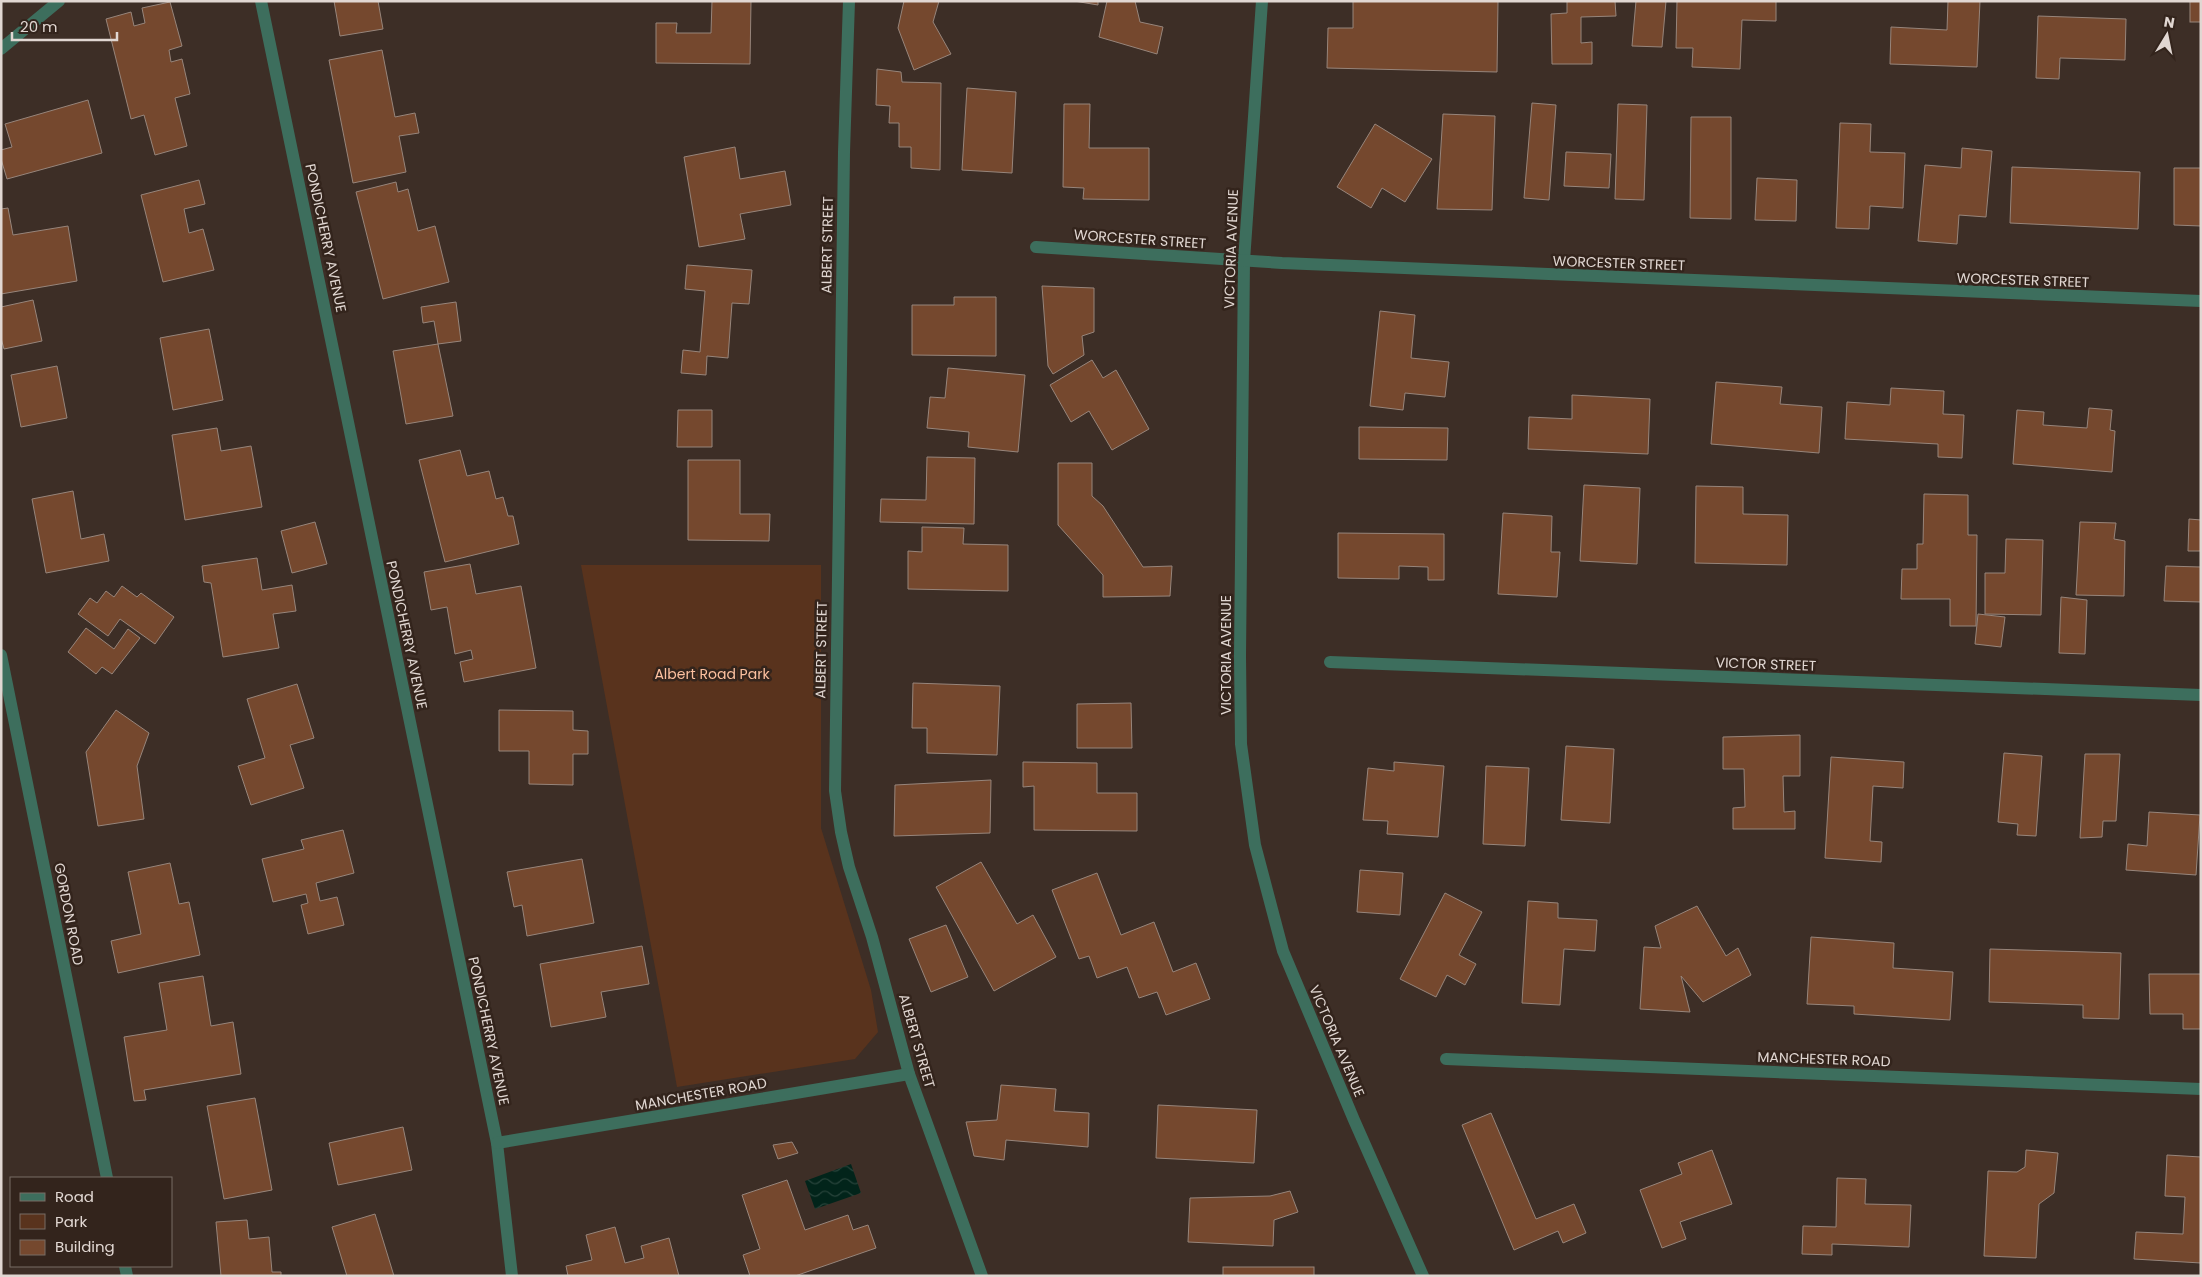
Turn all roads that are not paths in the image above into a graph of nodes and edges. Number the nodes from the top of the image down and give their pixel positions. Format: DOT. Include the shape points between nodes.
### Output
graph roads {
  1 [pos="58,1"];
  2 [pos="262,1"];
  3 [pos="849,1"];
  4 [pos="1262,1"];
  5 [pos="1,49"];
  6 [pos="1036,247"];
  7 [pos="1244,261"];
  8 [pos="2201,302"];
  9 [pos="1,655"];
  10 [pos="1330,662"];
  11 [pos="2201,696"];
  12 [pos="1446,1059"];
  13 [pos="909,1074"];
  14 [pos="2201,1089"];
  15 [pos="497,1143"];
  16 [pos="107,1177"];
  17 [pos="512,1276"];
  18 [pos="982,1276"];
  19 [pos="1423,1276"];
  1 -- 5 [label="street"];
  2 -- 15 [label="street, PONDICHERRY AVENUE"];
  3 -- 13 [label="street, ALBERT STREET" via="835,791 849,867 872,937"];
  4 -- 7 [label="street, VICTORIA AVENUE"];
  6 -- 7 [label="street, WORCESTER STREET"];
  7 -- 8 [label="street, WORCESTER STREET"];
  7 -- 19 [label="street, VICTORIA AVENUE" via="1241,744 1255,845 1283,950"];
  9 -- 16 [label="street, GORDON ROAD"];
  10 -- 11 [label="street, VICTOR STREET"];
  12 -- 14 [label="street, MANCHESTER ROAD"];
  13 -- 15 [label="street, MANCHESTER ROAD"];
  13 -- 18 [label="street, ALBERT STREET"];
  15 -- 17 [label="street, PONDICHERRY AVENUE"];
}
